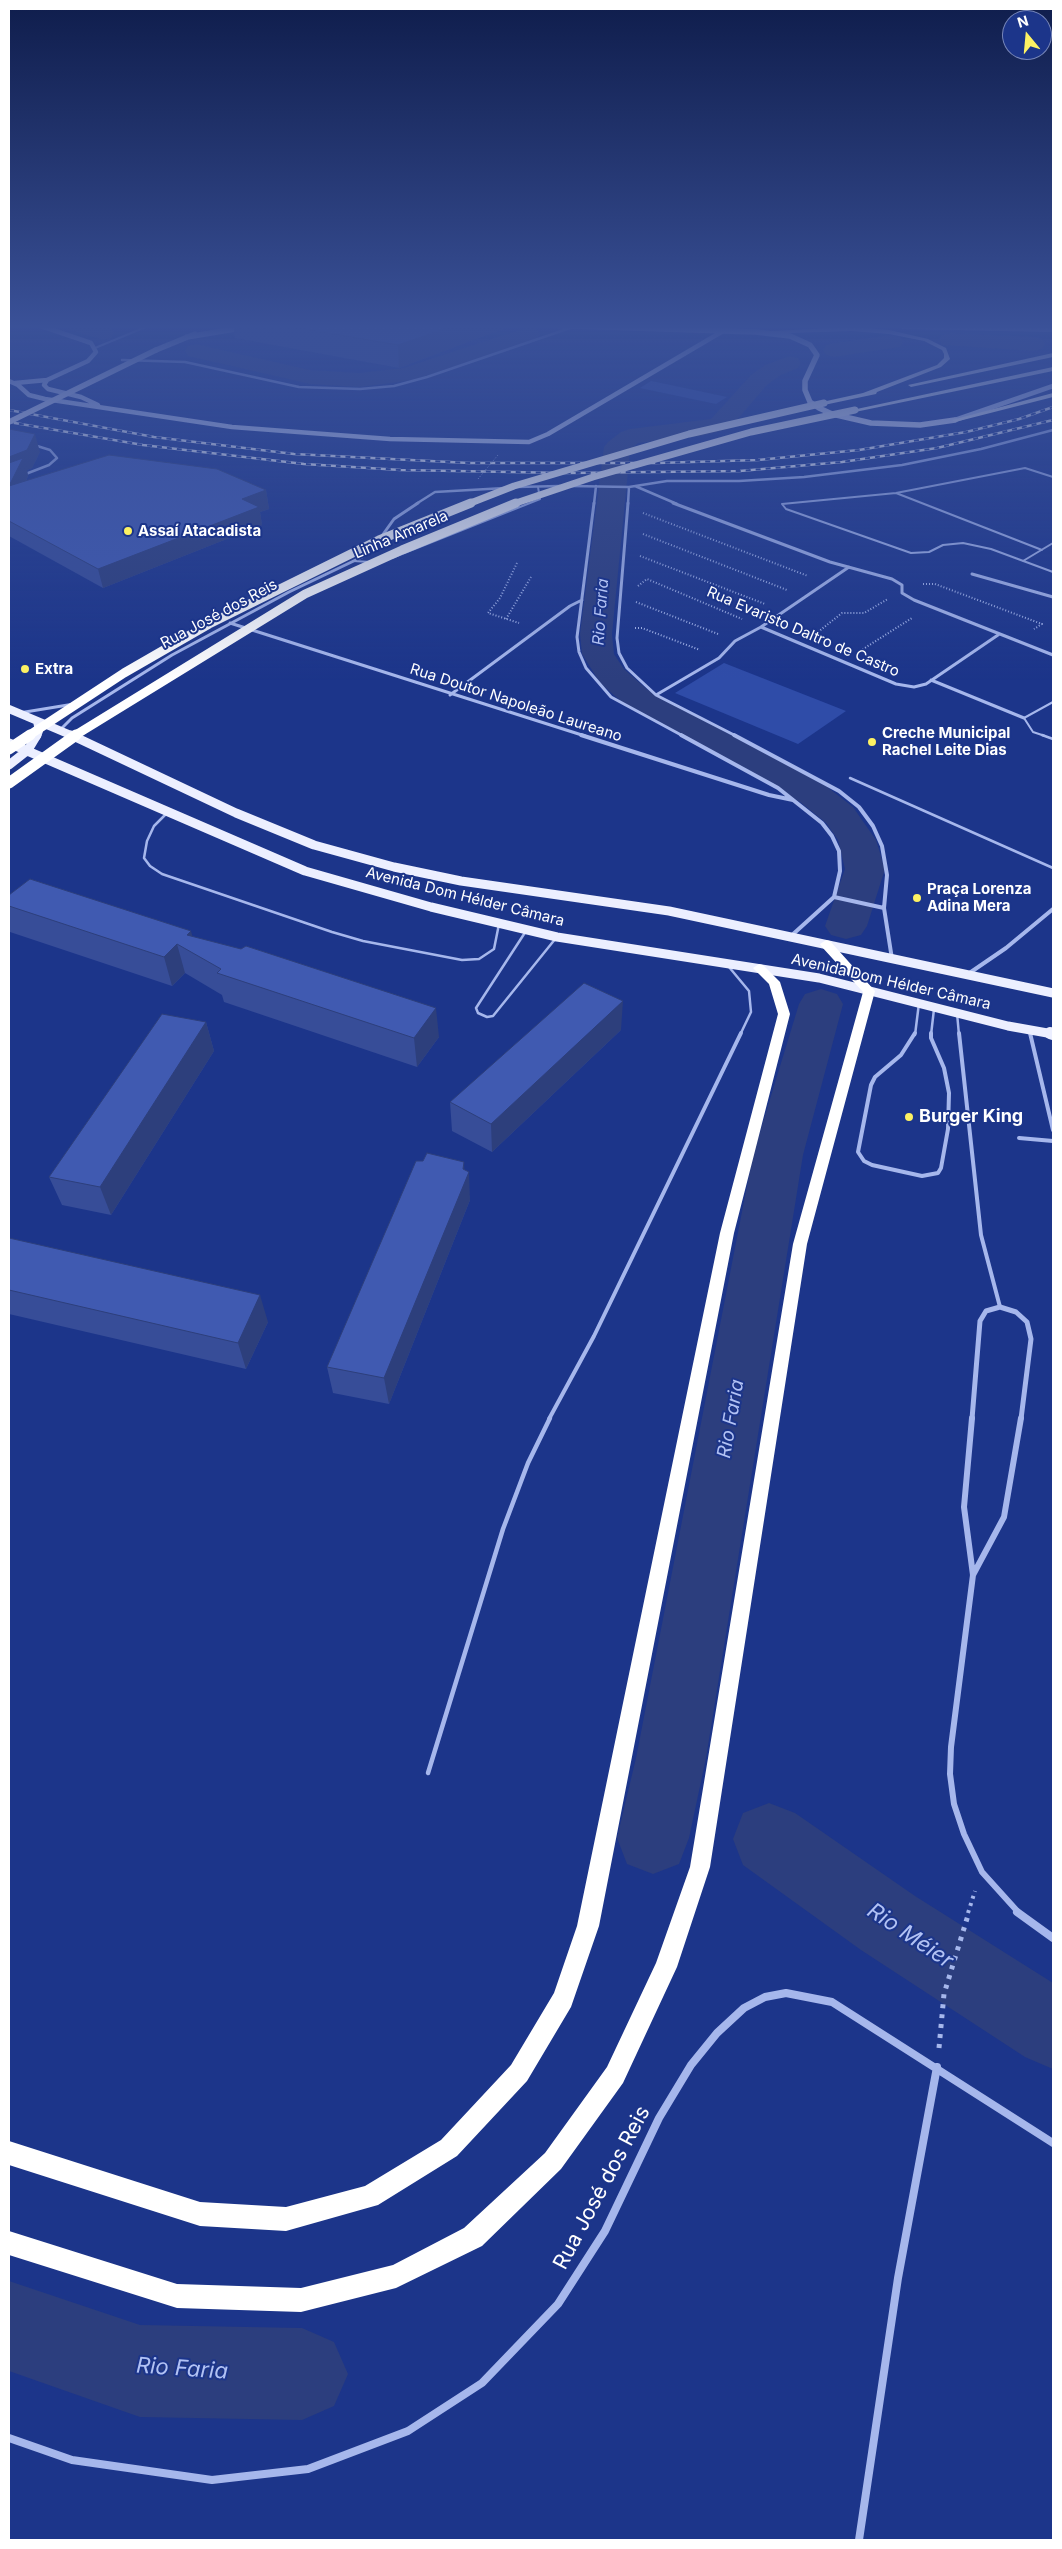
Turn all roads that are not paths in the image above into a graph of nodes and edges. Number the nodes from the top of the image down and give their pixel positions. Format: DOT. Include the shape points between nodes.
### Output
graph roads {
  1 [pos="28,443"];
  2 [pos="657,443"];
  3 [pos="711,443"];
  4 [pos="1006,443"];
  5 [pos="1053,476"];
  6 [pos="17,478"];
  7 [pos="596,486"];
  8 [pos="635,486"];
  9 [pos="538,487"];
  10 [pos="629,487"];
  11 [pos="896,492"];
  12 [pos="1053,543"];
  13 [pos="1042,550"];
  14 [pos="353,561"];
  15 [pos="1023,561"];
  16 [pos="848,568"];
  17 [pos="1053,572"];
  18 [pos="972,574"];
  19 [pos="1053,598"];
  20 [pos="582,600"];
  21 [pos="230,623"];
  22 [pos="761,627"];
  23 [pos="998,635"];
  24 [pos="1053,655"];
  25 [pos="931,680"];
  26 [pos="656,694"];
  27 [pos="450,695"];
  28 [pos="102,698"];
  29 [pos="1053,702"];
  30 [pos="13,711"];
  31 [pos="1024,718"];
  32 [pos="37,721"];
  33 [pos="60,730"];
  34 [pos="1053,739"];
  35 [pos="9,743"];
  36 [pos="9,749"];
  37 [pos="28,750"];
  38 [pos="9,766"];
  39 [pos="850,778"];
  40 [pos="9,782"];
  41 [pos="796,800"];
  42 [pos="168,812"];
  43 [pos="1053,868"];
  44 [pos="834,898"];
  45 [pos="884,908"];
  46 [pos="1053,909"];
  47 [pos="499,924"];
  48 [pos="526,931"];
  49 [pos="790,936"];
  50 [pos="557,937"];
  51 [pos="826,944"];
  52 [pos="892,959"];
  53 [pos="726,963"];
  54 [pos="759,968"];
  55 [pos="967,975"];
  56 [pos="869,991"];
  57 [pos="1053,993"];
  58 [pos="919,1003"];
  59 [pos="934,1007"];
  60 [pos="957,1013"];
  61 [pos="1029,1030"];
  62 [pos="1053,1034"];
  63 [pos="1053,1130"];
  64 [pos="1019,1138"];
  65 [pos="1053,1141"];
  66 [pos="1000,1307"];
  67 [pos="973,1575"];
  68 [pos="428,1773"];
  69 [pos="1053,1938"];
  70 [pos="937,2068"];
  71 [pos="1053,2143"];
  72 [pos="9,2153"];
  73 [pos="9,2242"];
  74 [pos="9,2438"];
  75 [pos="860,2540"];
  1 -- 6 [label="street" via="47,448 57,456 56,460"];
  2 -- 36 [label="highway, Linha Amarela, bridge" via="514,486 388,536 209,624 124,673"];
  3 -- 40 [label="highway, Linha Amarela, bridge" via="519,502 305,594 103,717"];
  4 -- 8 [label="street" via="902,465 804,477 667,481"];
  5 -- 11 [label="lane" via="1025,468"];
  7 -- 9 [label="street"];
  7 -- 10 [label="street"];
  7 -- 20 [label="street"];
  8 -- 10 [label="street"];
  8 -- 16 [label="street"];
  9 -- 14 [label="street, Rua José dos Reis" via="435,492 399,515 374,547"];
  9 -- 14 [label="lane, Rua José dos Reis" via="540,499 432,544 389,559"];
  10 -- 26 [label="street" via="618,628 619,653 627,668"];
  11 -- 13 [label="lane"];
  11 -- 15 [label="lane" via="790,502 782,506 911,553 929,552 943,544 962,543 992,548"];
  12 -- 13 [label="lane"];
  13 -- 15 [label="lane"];
  14 -- 21 [label="street, Rua José dos Reis"];
  15 -- 17 [label="lane"];
  16 -- 22 [label="street"];
  16 -- 23 [label="street" via="888,578 902,585 902,593"];
  18 -- 19 [label="street"];
  20 -- 27 [label="street"];
  20 -- 41 [label="street" via="577,637 580,652 586,668 611,698"];
  21 -- 27 [label="street, Rua Doutor Napoleão Laureano"];
  21 -- 28 [label="street, Rua José dos Reis"];
  22 -- 25 [label="street, Rua Evaristo Daltro de Castro" via="908,686 921,686"];
  22 -- 26 [label="street" via="735,641 719,658"];
  23 -- 24 [label="street"];
  23 -- 25 [label="street, Rua Evaristo Daltro de Castro"];
  25 -- 31 [label="street"];
  26 -- 45 [label="street" via="808,773 859,807 882,846 887,876"];
  27 -- 41 [label="street, Rua Doutor Napoleão Laureano" via="769,795"];
  28 -- 30 [label="street, Rua José dos Reis"];
  28 -- 33 [label="street, Rua José dos Reis"];
  29 -- 31 [label="lane"];
  30 -- 32 [label="main road, Avenida Dom Hélder Câmara"];
  31 -- 34 [label="lane" via="1033,732"];
  32 -- 33 [label="main road, Avenida Dom Hélder Câmara"];
  32 -- 37 [label="main road" via="39,731"];
  33 -- 49 [label="main road, Avenida Dom Hélder Câmara" via="236,813 314,845 367,860 461,882 669,911"];
  35 -- 37 [label="main road, Avenida Dom Hélder Câmara"];
  37 -- 38 [label="main road"];
  37 -- 42 [label="main road, Avenida Dom Hélder Câmara"];
  39 -- 43 [label="lane"];
  41 -- 44 [label="street" via="822,823 839,851 840,871"];
  42 -- 47 [label="main road, Avenida Dom Hélder Câmara" via="305,871"];
  42 -- 47 [label="lane" via="154,826 147,841 144,858 150,866 162,874 323,929 372,943 462,960 479,959 494,949"];
  44 -- 45 [label="street"];
  44 -- 49 [label="street"];
  45 -- 52 [label="street"];
  46 -- 55 [label="street"];
  47 -- 48 [label="main road, Avenida Dom Hélder Câmara"];
  48 -- 50 [label="main road, Avenida Dom Hélder Câmara"];
  48 -- 50 [label="lane" via="476,1008 478,1013 493,1016"];
  49 -- 51 [label="main road, Avenida Dom Hélder Câmara"];
  50 -- 53 [label="main road, Avenida Dom Hélder Câmara"];
  51 -- 52 [label="main road, Avenida Dom Hélder Câmara"];
  51 -- 56 [label="highway"];
  52 -- 55 [label="main road, Avenida Dom Hélder Câmara"];
  53 -- 54 [label="main road, Avenida Dom Hélder Câmara"];
  53 -- 68 [label="lane" via="749,991 751,1012 594,1336 528,1463 503,1529"];
  54 -- 56 [label="main road, Avenida Dom Hélder Câmara"];
  54 -- 72 [label="highway" via="774,982 784,1014 727,1232 588,1926 563,1999 519,2073 449,2148 370,2197 286,2219 200,2214"];
  55 -- 57 [label="main road, Avenida Dom Hélder Câmara"];
  56 -- 58 [label="main road, Avenida Dom Hélder Câmara"];
  56 -- 73 [label="highway" via="800,1244 700,1867 666,1967 615,2075 553,2161 473,2237 396,2276 301,2300 177,2296"];
  58 -- 59 [label="main road, Avenida Dom Hélder Câmara"];
  58 -- 59 [label="lane" via="915,1036 901,1055 872,1081 858,1152 864,1161 872,1165 922,1176 938,1173 941,1168 950,1108 948,1081 931,1038"];
  59 -- 60 [label="main road, Avenida Dom Hélder Câmara"];
  60 -- 61 [label="main road, Avenida Dom Hélder Câmara"];
  60 -- 66 [label="lane" via="982,1235"];
  61 -- 62 [label="main road, Avenida Dom Hélder Câmara"];
  61 -- 63 [label="lane"];
  64 -- 65 [label="lane"];
  66 -- 67 [label="street" via="986,1311 980,1321 964,1507"];
  66 -- 67 [label="street" via="1016,1312 1027,1322 1030,1349 1004,1517"];
  67 -- 69 [label="street" via="951,1746 954,1804 982,1872 1016,1911"];
  70 -- 71 [label="street, Rua José dos Reis"];
  70 -- 74 [label="street, Rua José dos Reis" via="832,2002 786,1993 765,1997 744,2008 717,2033 691,2065 659,2118 604,2230 558,2304 482,2383 408,2431 308,2469 212,2480 72,2460"];
  70 -- 75 [label="street" via="898,2278"];
}
